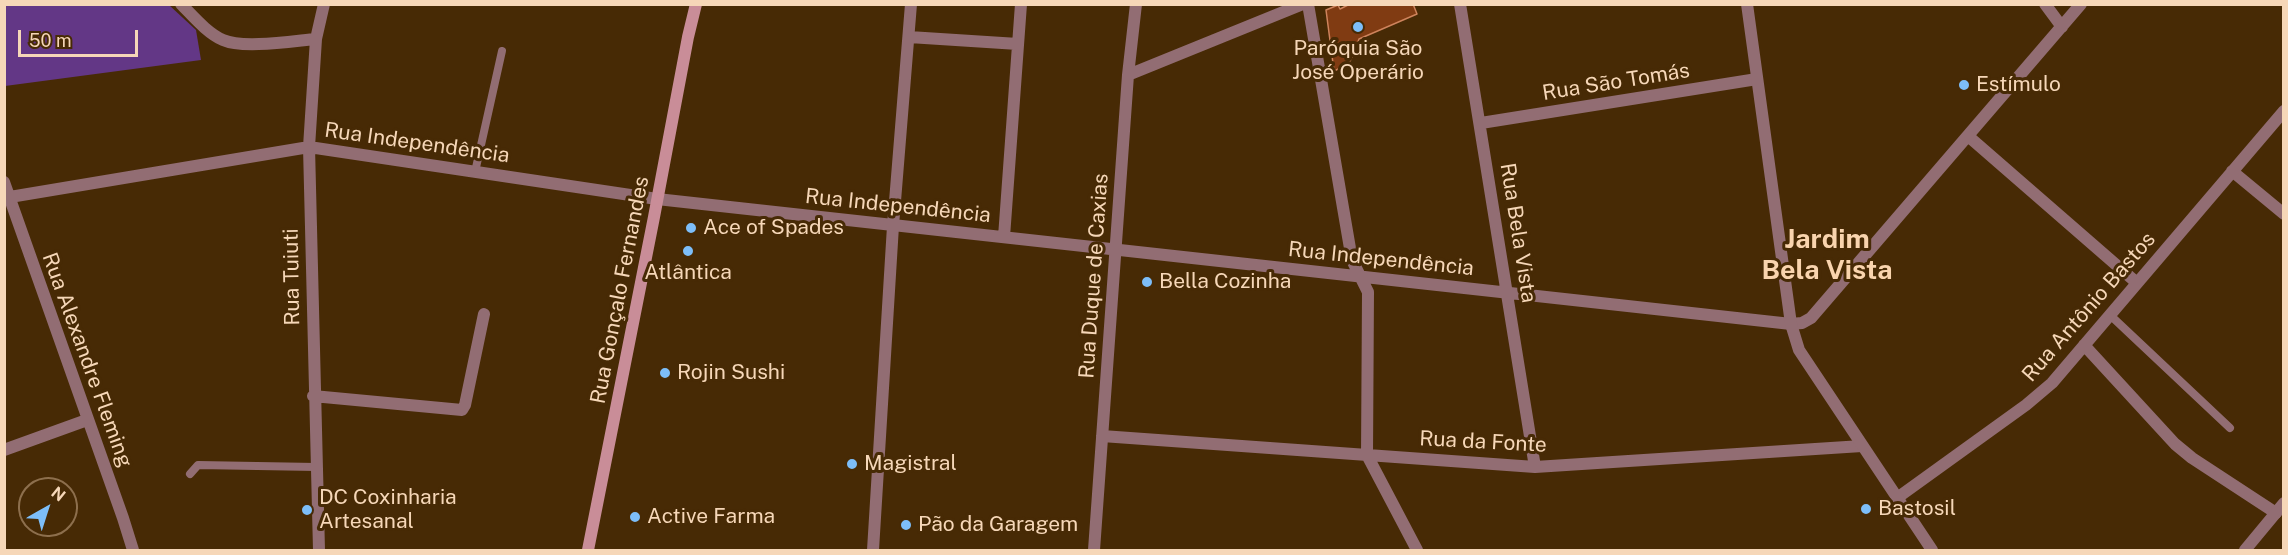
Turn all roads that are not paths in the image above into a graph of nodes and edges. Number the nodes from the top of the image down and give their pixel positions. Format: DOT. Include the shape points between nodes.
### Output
graph roads {
  1 [pos="181,4"];
  2 [pos="324,4"];
  3 [pos="691,4"];
  4 [pos="696,4"];
  5 [pos="911,4"];
  6 [pos="1021,4"];
  7 [pos="1136,4"];
  8 [pos="1303,4"];
  9 [pos="1308,4"];
  10 [pos="1460,4"];
  11 [pos="1747,4"];
  12 [pos="2044,4"];
  13 [pos="2081,4"];
  14 [pos="2062,27"];
  15 [pos="687,37"];
  16 [pos="909,37"];
  17 [pos="316,39"];
  18 [pos="1018,44"];
  19 [pos="502,51"];
  20 [pos="1128,75"];
  21 [pos="1757,80"];
  22 [pos="2283,111"];
  23 [pos="1480,123"];
  24 [pos="1968,136"];
  25 [pos="309,147"];
  26 [pos="2232,171"];
  27 [pos="475,172"];
  28 [pos="4,182"];
  29 [pos="7,198"];
  30 [pos="657,199"];
  31 [pos="2283,214"];
  32 [pos="893,226"];
  33 [pos="1004,237"];
  34 [pos="1116,249"];
  35 [pos="1361,277"];
  36 [pos="2137,283"];
  37 [pos="1507,292"];
  38 [pos="484,314"];
  39 [pos="2110,315"];
  40 [pos="1791,324"];
  41 [pos="2084,345"];
  42 [pos="313,396"];
  43 [pos="87,420"];
  44 [pos="2230,428"];
  45 [pos="1102,436"];
  46 [pos="1862,446"];
  47 [pos="4,450"];
  48 [pos="1367,455"];
  49 [pos="316,467"];
  50 [pos="1535,467"];
  51 [pos="190,474"];
  52 [pos="1897,498"];
  53 [pos="2280,508"];
  54 [pos="133,550"];
  55 [pos="319,550"];
  56 [pos="588,550"];
  57 [pos="873,550"];
  58 [pos="1094,550"];
  59 [pos="1416,550"];
  60 [pos="1932,550"];
  61 [pos="2245,550"];
  1 -- 17 [label="street" via="213,34 229,42"];
  2 -- 17 [label="street, Rua Tuiuti"];
  3 -- 15 [label="main road, Rua Gonçalo Fernandes"];
  4 -- 15 [label="main road, Rua Gonçalo Fernandes"];
  5 -- 16 [label="street"];
  6 -- 18 [label="street"];
  7 -- 20 [label="street, Rua Duque de Caxias"];
  8 -- 20 [label="street"];
  9 -- 35 [label="street" via="1352,260"];
  10 -- 23 [label="street, Rua Bela Vista"];
  11 -- 21 [label="street"];
  12 -- 14 [label="street"];
  13 -- 14 [label="street"];
  14 -- 24 [label="street"];
  15 -- 30 [label="main road, Rua Gonçalo Fernandes"];
  16 -- 18 [label="street"];
  16 -- 32 [label="street"];
  17 -- 25 [label="street, Rua Tuiuti"];
  18 -- 33 [label="street"];
  19 -- 27 [label="lane"];
  20 -- 34 [label="street, Rua Duque de Caxias"];
  21 -- 23 [label="street, Rua São Tomás"];
  21 -- 40 [label="street"];
  22 -- 26 [label="street, Rua Antônio Bastos"];
  23 -- 37 [label="street, Rua Bela Vista"];
  24 -- 36 [label="street"];
  24 -- 40 [label="street" via="1811,318"];
  25 -- 27 [label="street, Rua Independência"];
  25 -- 29 [label="street, Rua Independência"];
  25 -- 42 [label="street, Rua Tuiuti"];
  26 -- 31 [label="street"];
  26 -- 36 [label="street, Rua Antônio Bastos"];
  27 -- 30 [label="street, Rua Independência"];
  28 -- 29 [label="street, Rua Alexandre Fleming"];
  29 -- 43 [label="street, Rua Alexandre Fleming"];
  30 -- 32 [label="street, Rua Independência"];
  30 -- 56 [label="main road, Rua Gonçalo Fernandes"];
  32 -- 33 [label="street, Rua Independência"];
  32 -- 57 [label="street"];
  33 -- 34 [label="street, Rua Independência"];
  34 -- 35 [label="street, Rua Independência"];
  34 -- 45 [label="street, Rua Duque de Caxias"];
  35 -- 37 [label="street, Rua Independência"];
  35 -- 48 [label="street" via="1368,292"];
  36 -- 39 [label="street, Rua Antônio Bastos"];
  37 -- 40 [label="street, Rua Independência"];
  37 -- 50 [label="street, Rua Bela Vista"];
  38 -- 42 [label="street" via="462,410"];
  39 -- 41 [label="street, Rua Antônio Bastos"];
  39 -- 44 [label="lane"];
  40 -- 46 [label="street" via="1799,350"];
  41 -- 52 [label="street, Rua Antônio Bastos" via="2040,395"];
  41 -- 53 [label="street" via="2175,444"];
  42 -- 49 [label="street, Rua Tuiuti"];
  43 -- 47 [label="street"];
  43 -- 54 [label="street, Rua Alexandre Fleming"];
  45 -- 48 [label="street, Rua da Fonte"];
  45 -- 58 [label="street, Rua Duque de Caxias"];
  46 -- 50 [label="street, Rua da Fonte"];
  46 -- 52 [label="street"];
  48 -- 50 [label="street, Rua da Fonte"];
  48 -- 59 [label="street"];
  49 -- 51 [label="lane" via="198,465"];
  49 -- 55 [label="street, Rua Tuiuti"];
  52 -- 60 [label="street"];
  53 -- 61 [label="street"];
}
